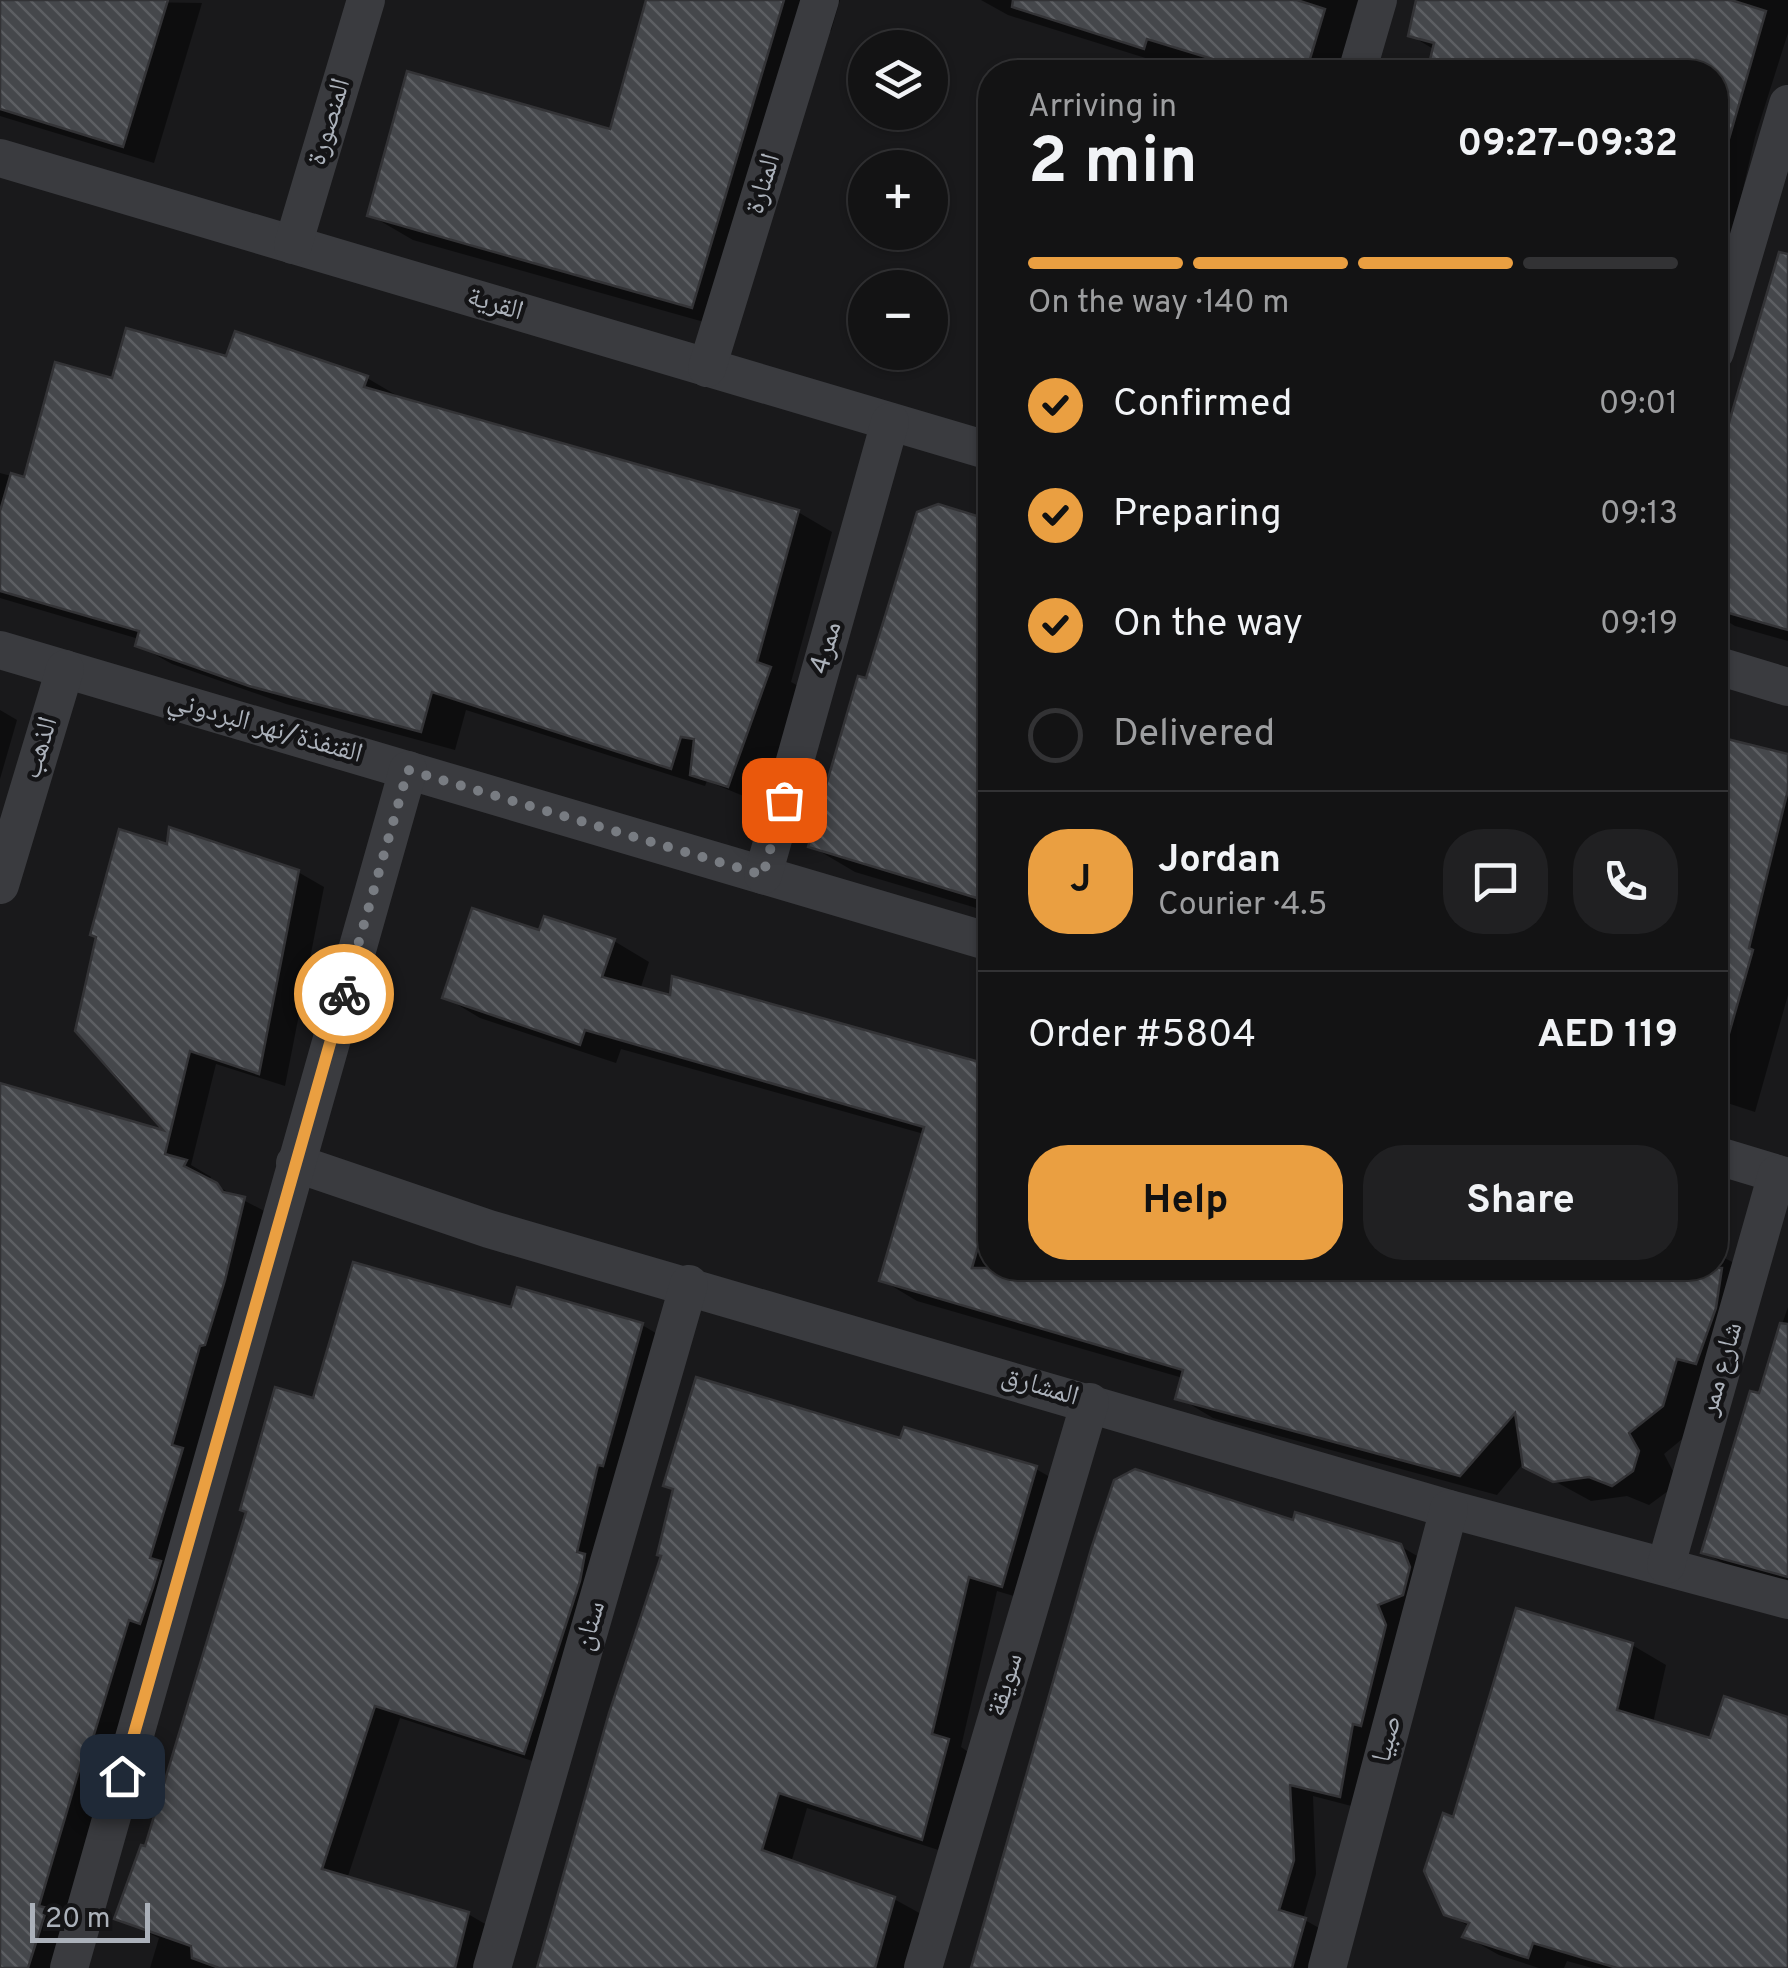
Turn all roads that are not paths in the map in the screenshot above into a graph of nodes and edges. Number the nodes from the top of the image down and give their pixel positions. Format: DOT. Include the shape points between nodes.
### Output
graph roads {
  1 [pos="366,0"];
  2 [pos="820,0"];
  3 [pos="1378,0"];
  4 [pos="1360,60"];
  5 [pos="1788,104"];
  6 [pos="0,158"];
  7 [pos="1772,221"];
  8 [pos="293,244"];
  9 [pos="1728,322"];
  10 [pos="707,368"];
  11 [pos="890,422"];
  12 [pos="978,448"];
  13 [pos="0,650"];
  14 [pos="65,669"];
  15 [pos="1728,669"];
  16 [pos="1788,687"];
  17 [pos="408,770"];
  18 [pos="763,875"];
  19 [pos="0,885"];
  20 [pos="978,938"];
  21 [pos="1728,1160"];
  22 [pos="294,1163"];
  23 [pos="1782,1175"];
  24 [pos="689,1284"];
  25 [pos="1090,1402"];
  26 [pos="1449,1509"];
  27 [pos="1666,1565"];
  28 [pos="1788,1600"];
  29 [pos="1338,1965"];
  30 [pos="68,1968"];
  31 [pos="492,1968"];
  32 [pos="923,1968"];
  1 -- 8 [label="street, المنصورة"];
  2 -- 10 [label="street, المنارة"];
  3 -- 4 [label="street"];
  5 -- 7 [label="street"];
  6 -- 8 [label="street, القرية"];
  7 -- 9 [label="street"];
  8 -- 10 [label="street, القرية"];
  10 -- 11 [label="street, القرية"];
  11 -- 12 [label="street, القرية"];
  11 -- 18 [label="street, ممر4"];
  13 -- 14 [label="street, القنفذة/نهر البردوني"];
  14 -- 17 [label="street, القنفذة/نهر البردوني"];
  14 -- 19 [label="street, الذهب"];
  15 -- 16 [label="street"];
  17 -- 18 [label="street, القنفذة/نهر البردوني"];
  17 -- 22 [label="street"];
  18 -- 20 [label="street, القنفذة/نهر البردوني"];
  21 -- 23 [label="street"];
  22 -- 24 [label="street, المشارق" via="437,1213"];
  22 -- 30 [label="street"];
  23 -- 27 [label="street, شارع ممر"];
  24 -- 25 [label="street, المشارق"];
  24 -- 31 [label="street, سنان"];
  25 -- 26 [label="street, المشارق"];
  25 -- 32 [label="street, سويقة"];
  26 -- 27 [label="street, المشارق"];
  26 -- 29 [label="street, صبيا"];
  27 -- 28 [label="street, المشارق"];
}
